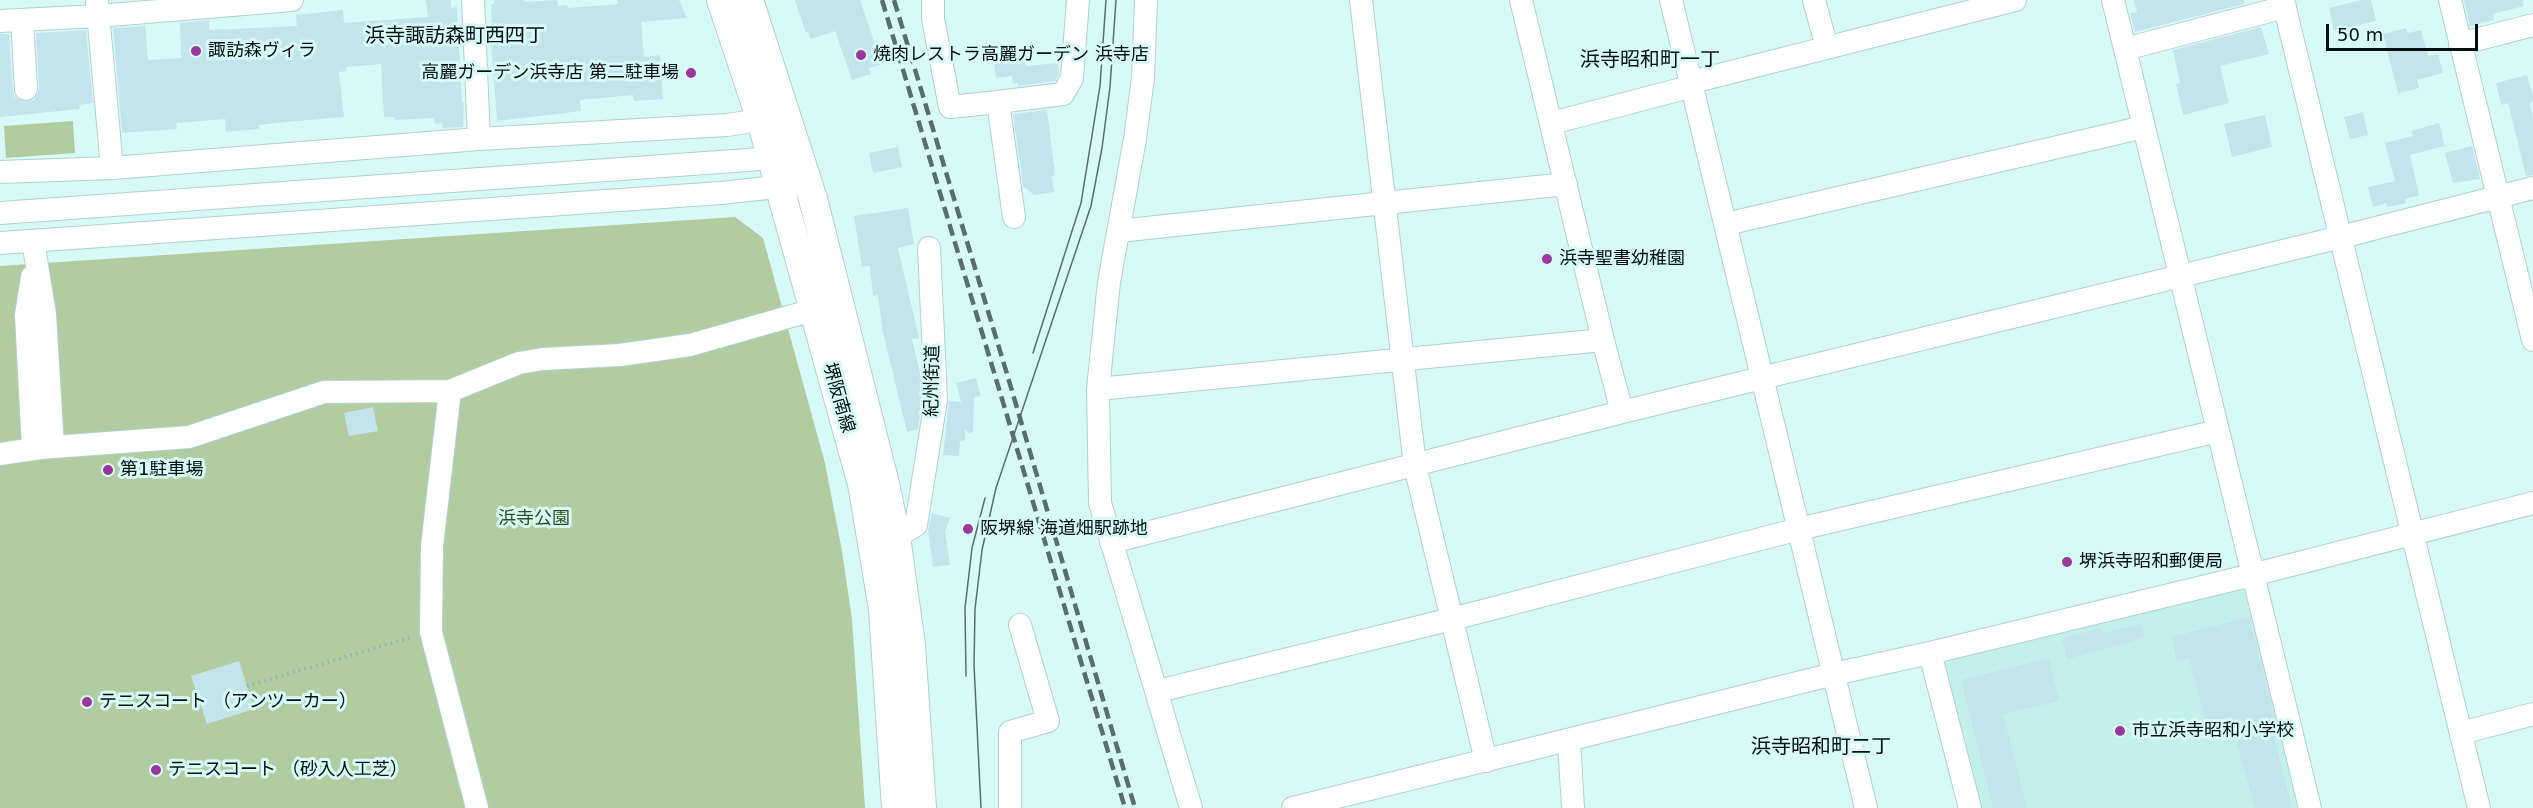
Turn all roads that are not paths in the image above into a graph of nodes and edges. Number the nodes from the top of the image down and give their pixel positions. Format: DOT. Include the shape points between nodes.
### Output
graph roads {
  1 [pos="292,0"];
  2 [pos="473,0"];
  3 [pos="721,0"];
  4 [pos="749,0"];
  5 [pos="933,0"];
  6 [pos="1078,0"];
  7 [pos="1146,0"];
  8 [pos="1361,0"];
  9 [pos="1521,0"];
  10 [pos="1671,0"];
  11 [pos="1814,0"];
  12 [pos="2016,0"];
  13 [pos="2113,0"];
  14 [pos="2450,0"];
  15 [pos="2284,3"];
  16 [pos="191,4"];
  17 [pos="97,8"];
  18 [pos="11,20"];
  19 [pos="2533,25"];
  20 [pos="2460,44"];
  21 [pos="1827,48"];
  22 [pos="2125,49"];
  23 [pos="1692,84"];
  24 [pos="26,89"];
  25 [pos="998,102"];
  26 [pos="761,120"];
  27 [pos="1551,123"];
  28 [pos="2144,127"];
  29 [pos="479,139"];
  30 [pos="800,154"];
  31 [pos="771,158"];
  32 [pos="112,168"];
  33 [pos="0,172"];
  34 [pos="808,183"];
  35 [pos="1566,184"];
  36 [pos="779,188"];
  37 [pos="2533,188"];
  38 [pos="2498,196"];
  39 [pos="1385,204"];
  40 [pos="0,213"];
  41 [pos="1014,217"];
  42 [pos="1726,224"];
  43 [pos="1118,231"];
  44 [pos="2341,237"];
  45 [pos="33,241"];
  46 [pos="0,243"];
  47 [pos="929,248"];
  48 [pos="2181,277"];
  49 [pos="813,310"];
  50 [pos="1603,340"];
  51 [pos="2533,340"];
  52 [pos="1403,357"];
  53 [pos="1764,379"];
  54 [pos="1098,389"];
  55 [pos="450,391"];
  56 [pos="1622,412"];
  57 [pos="2218,430"];
  58 [pos="43,448"];
  59 [pos="0,454"];
  60 [pos="1415,466"];
  61 [pos="2533,503"];
  62 [pos="1799,529"];
  63 [pos="2412,533"];
  64 [pos="896,537"];
  65 [pos="1112,542"];
  66 [pos="2252,575"];
  67 [pos="1452,619"];
  68 [pos="1020,626"];
  69 [pos="1930,653"];
  70 [pos="1834,674"];
  71 [pos="1158,691"];
  72 [pos="2533,714"];
  73 [pos="2461,733"];
  74 [pos="1569,741"];
  75 [pos="1486,761"];
  76 [pos="1350,801"];
  77 [pos="477,808"];
  78 [pos="896,808"];
  79 [pos="922,808"];
  80 [pos="1010,808"];
  81 [pos="1191,808"];
  82 [pos="1293,808"];
  83 [pos="1573,808"];
  84 [pos="1866,808"];
  85 [pos="1970,808"];
  86 [pos="2310,808"];
  87 [pos="2479,808"];
  1 -- 16 [label="street"];
  2 -- 29 [label="street"];
  3 -- 26 [label="main road, 堺阪南線"];
  4 -- 30 [label="main road, 堺阪南線"];
  5 -- 25 [label="street" via="950,107"];
  6 -- 25 [label="street" via="1072,78 1063,94"];
  7 -- 43 [label="street" via="1143,78"];
  8 -- 39 [label="street"];
  9 -- 27 [label="street"];
  10 -- 23 [label="street"];
  11 -- 21 [label="street"];
  12 -- 21 [label="street"];
  13 -- 22 [label="street"];
  14 -- 20 [label="street"];
  15 -- 22 [label="street"];
  15 -- 44 [label="street"];
  16 -- 17 [label="street"];
  17 -- 18 [label="street"];
  17 -- 32 [label="street"];
  18 -- 24 [label="street"];
  19 -- 20 [label="street"];
  20 -- 38 [label="street"];
  21 -- 23 [label="street"];
  22 -- 28 [label="street"];
  23 -- 27 [label="street"];
  23 -- 42 [label="street"];
  25 -- 41 [label="street"];
  26 -- 29 [label="street"];
  26 -- 31 [label="main road, 堺阪南線"];
  27 -- 35 [label="street"];
  28 -- 42 [label="street"];
  28 -- 48 [label="street"];
  29 -- 32 [label="street"];
  30 -- 31 [label="street"];
  30 -- 34 [label="main road, 堺阪南線"];
  31 -- 36 [label="main road, 堺阪南線"];
  31 -- 40 [label="street"];
  32 -- 33 [label="street"];
  34 -- 36 [label="street"];
  34 -- 64 [label="main road, 堺阪南線"];
  35 -- 39 [label="street"];
  35 -- 50 [label="street"];
  36 -- 45 [label="street"];
  36 -- 49 [label="main road, 堺阪南線"];
  37 -- 38 [label="street"];
  38 -- 44 [label="street"];
  38 -- 51 [label="street"];
  39 -- 43 [label="street"];
  39 -- 52 [label="street"];
  42 -- 53 [label="street"];
  43 -- 54 [label="street"];
  44 -- 48 [label="street"];
  44 -- 63 [label="street"];
  45 -- 46 [label="street"];
  45 -- 58 [label="street" via="45,314"];
  47 -- 64 [label="street, 紀州街道" via="936,400 916,525"];
  48 -- 53 [label="street"];
  48 -- 57 [label="street"];
  49 -- 55 [label="street" via="690,345 519,363"];
  49 -- 78 [label="main road, 堺阪南線" via="862,484 870,530 883,609"];
  50 -- 52 [label="street"];
  50 -- 56 [label="street"];
  52 -- 54 [label="street"];
  52 -- 60 [label="street"];
  53 -- 56 [label="street"];
  53 -- 62 [label="street"];
  54 -- 65 [label="street" via="1100,503"];
  55 -- 58 [label="street" via="324,392 189,437"];
  55 -- 77 [label="street" via="432,546 430,632"];
  56 -- 60 [label="street"];
  57 -- 62 [label="street"];
  57 -- 66 [label="street"];
  58 -- 59 [label="street"];
  60 -- 65 [label="street"];
  60 -- 67 [label="street"];
  61 -- 63 [label="street"];
  62 -- 67 [label="street"];
  62 -- 70 [label="street"];
  63 -- 66 [label="street"];
  63 -- 73 [label="street"];
  64 -- 79 [label="main road, 堺阪南線" via="911,645"];
  65 -- 71 [label="street"];
  66 -- 69 [label="street"];
  66 -- 86 [label="street"];
  67 -- 71 [label="street"];
  67 -- 75 [label="street"];
  68 -- 80 [label="street" via="1048,721 1010,732"];
  69 -- 70 [label="street"];
  69 -- 85 [label="street"];
  70 -- 74 [label="street"];
  70 -- 84 [label="street"];
  71 -- 81 [label="street"];
  72 -- 73 [label="street"];
  73 -- 87 [label="street"];
  74 -- 75 [label="street"];
  74 -- 83 [label="street"];
  75 -- 76 [label="street"];
  76 -- 82 [label="street"];
}
